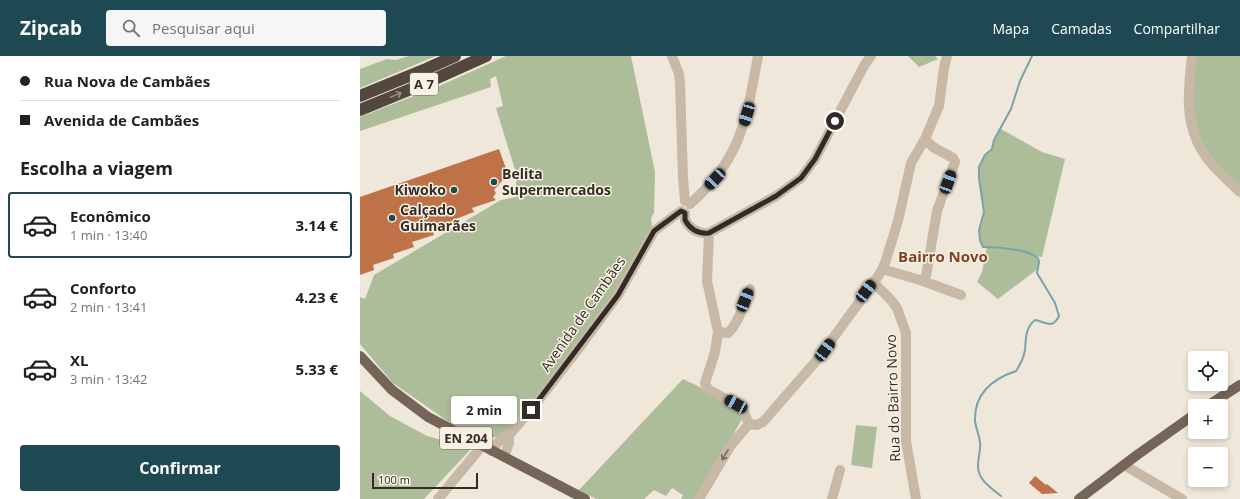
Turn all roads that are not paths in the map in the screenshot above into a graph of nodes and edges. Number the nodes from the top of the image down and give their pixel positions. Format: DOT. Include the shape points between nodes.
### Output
graph roads {
  1 [pos="455,56"];
  2 [pos="486,56"];
  3 [pos="672,56"];
  4 [pos="758,56"];
  5 [pos="871,56"];
  6 [pos="947,56"];
  7 [pos="1192,56"];
  8 [pos="360,96"];
  9 [pos="360,110"];
  10 [pos="925,139"];
  11 [pos="1240,192"];
  12 [pos="688,202"];
  13 [pos="683,212"];
  14 [pos="709,233"];
  15 [pos="882,269"];
  16 [pos="873,282"];
  17 [pos="925,282"];
  18 [pos="750,289"];
  19 [pos="961,295"];
  20 [pos="718,332"];
  21 [pos="360,356"];
  22 [pos="1240,385"];
  23 [pos="1218,399"];
  24 [pos="1188,419"];
  25 [pos="749,424"];
  26 [pos="509,436"];
  27 [pos="487,448"];
  28 [pos="504,457"];
  29 [pos="1124,465"];
  30 [pos="840,470"];
  31 [pos="1169,496"];
  32 [pos="438,499"];
  33 [pos="585,499"];
  34 [pos="699,499"];
  35 [pos="832,499"];
  36 [pos="916,499"];
  37 [pos="1079,499"];
  38 [pos="1182,499"];
  1 -- 8 [label="highway, A 7"];
  9 -- 2 [label="highway, A 7, one-way"];
  3 -- 12 [label="street" via="680,84 683,178"];
  4 -- 12 [label="street" via="747,114 730,157 715,179"];
  5 -- 14 [label="street" via="815,159 801,178 776,196"];
  6 -- 10 [label="street" via="941,100"];
  7 -- 11 [label="street" via="1188,89 1189,118 1194,136 1204,155"];
  10 -- 15 [label="street" via="911,163 894,238"];
  10 -- 17 [label="street" via="955,162 937,211"];
  12 -- 13 [label="street" via="680,204 679,208"];
  13 -- 14 [label="street" via="690,227 701,233"];
  13 -- 26 [label="street, Avenida de Cambães" via="654,231 618,295"];
  14 -- 20 [label="street" via="707,281"];
  15 -- 16 [label="street"];
  15 -- 17 [label="street"];
  16 -- 25 [label="street" via="794,388 763,422"];
  16 -- 36 [label="street, Rua do Bairro Novo" via="897,308 906,333 906,441"];
  17 -- 19 [label="street"];
  18 -- 20 [label="street" via="731,330 728,333"];
  20 -- 25 [label="street" via="715,352 705,383 708,389 742,408"];
  21 -- 27 [label="main road, EN 204" via="410,405"];
  22 -- 23 [label="main road"];
  24 -- 29 [label="main road"];
  25 -- 34 [label="street, one-way" via="731,445"];
  26 -- 27 [label="street, Avenida de Cambães"];
  26 -- 28 [label="street, Avenida de Cambães"];
  27 -- 28 [label="main road, EN 204"];
  27 -- 32 [label="street, Avenida de Cambães"];
  28 -- 33 [label="main road, EN 204"];
  29 -- 31 [label="street"];
  29 -- 37 [label="main road"];
  30 -- 35 [label="street"];
  31 -- 38 [label="street"];
}
